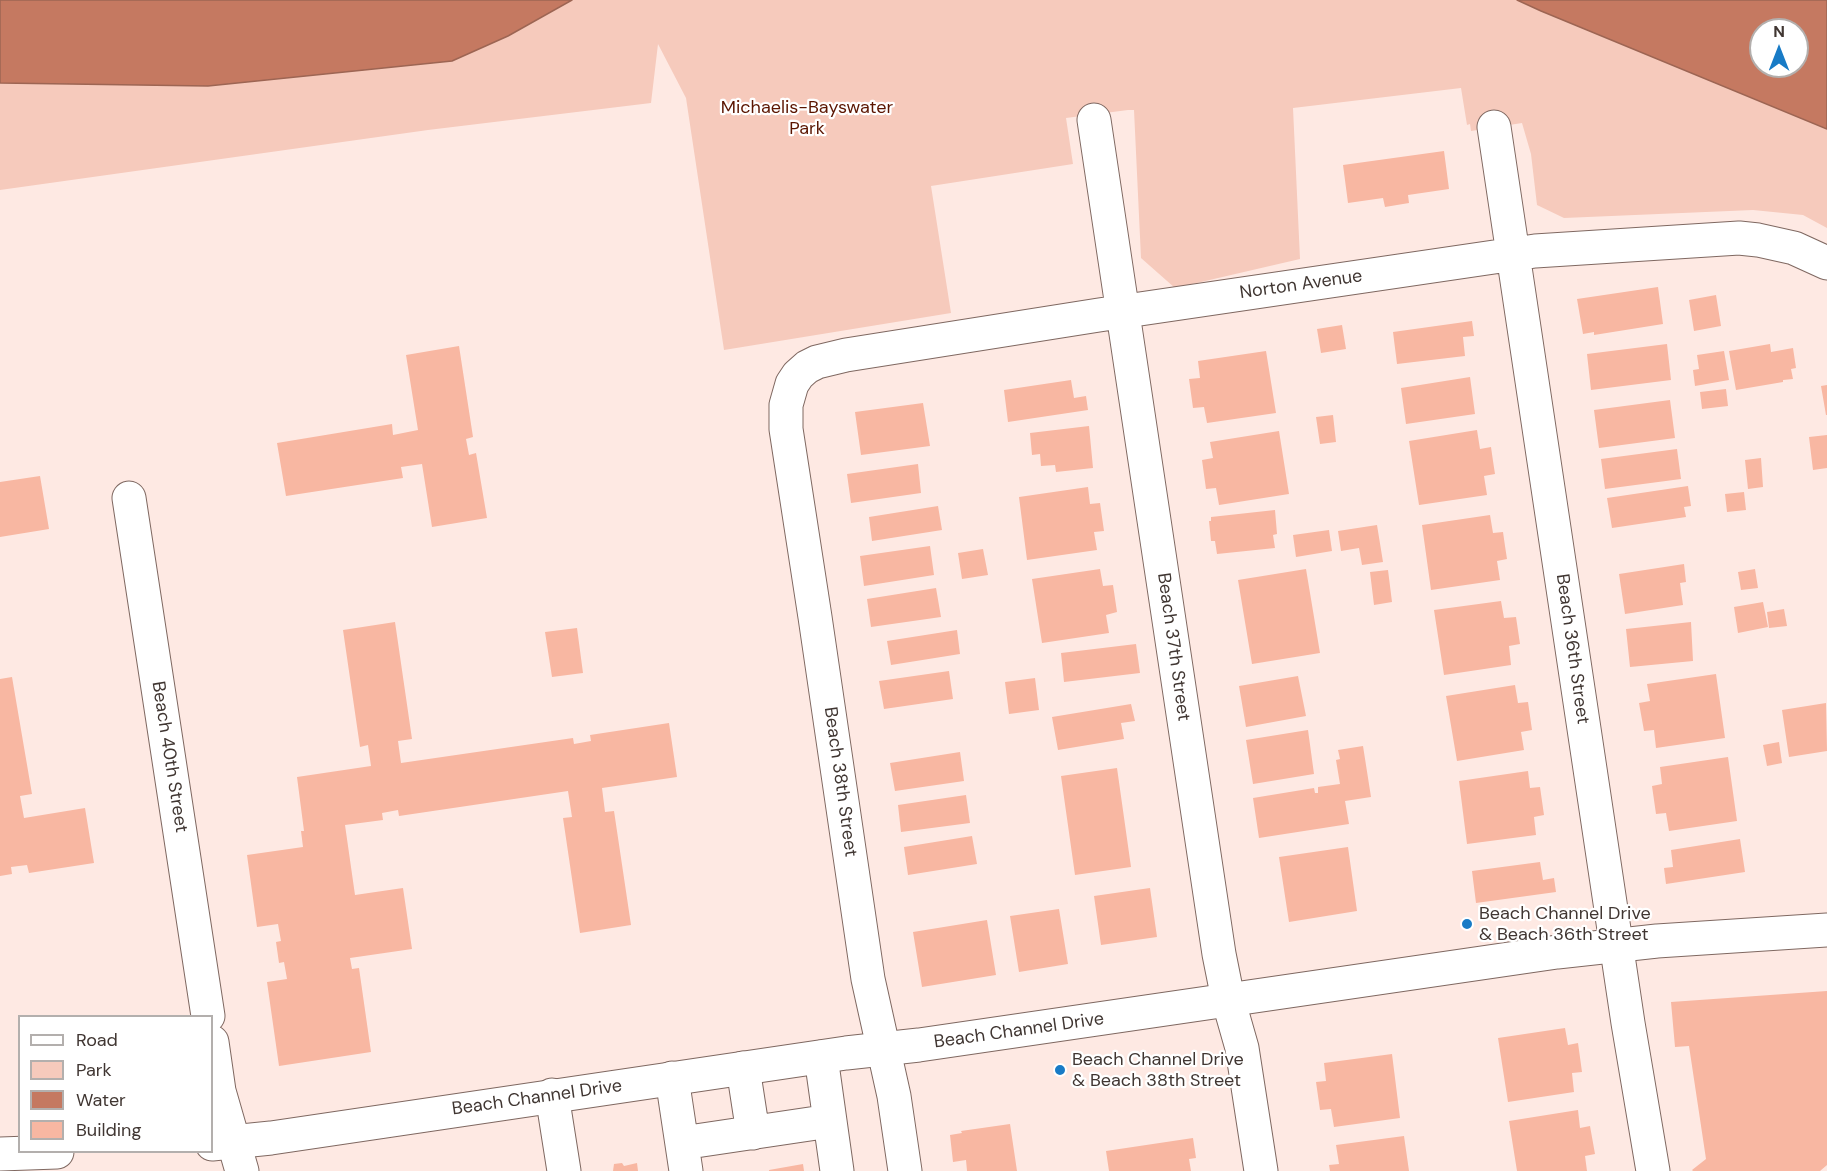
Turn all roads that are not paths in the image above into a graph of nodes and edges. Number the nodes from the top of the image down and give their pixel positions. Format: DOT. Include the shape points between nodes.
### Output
graph roads {
  1 [pos="1094,120"];
  2 [pos="1494,127"];
  3 [pos="1514,254"];
  4 [pos="1827,263"];
  5 [pos="1123,312"];
  6 [pos="789,393"];
  7 [pos="129,498"];
  8 [pos="1827,930"];
  9 [pos="1616,945"];
  10 [pos="1228,999"];
  11 [pos="208,1015"];
  12 [pos="884,1048"];
  13 [pos="213,1049"];
  14 [pos="821,1057"];
  15 [pos="743,1068"];
  16 [pos="672,1078"];
  17 [pos="552,1095"];
  18 [pos="830,1121"];
  19 [pos="753,1133"];
  20 [pos="229,1153"];
  21 [pos="0,1154"];
  22 [pos="684,1157"];
  23 [pos="44,1158"];
  24 [pos="564,1171"];
  25 [pos="837,1171"];
  26 [pos="905,1171"];
  27 [pos="1261,1171"];
  28 [pos="1653,1171"];
  1 -- 5 [label="street, Beach 37th Street"];
  2 -- 3 [label="street, Beach 36th Street"];
  3 -- 4 [label="street, Norton Avenue" via="1739,238 1794,249"];
  3 -- 5 [label="street, Norton Avenue"];
  3 -- 9 [label="street, Beach 36th Street"];
  5 -- 6 [label="street, Norton Avenue" via="832,357 807,367"];
  5 -- 10 [label="street, Beach 37th Street"];
  6 -- 12 [label="street, Beach 38th Street" via="786,429 868,979"];
  7 -- 11 [label="street, Beach 40th Street"];
  8 -- 9 [label="street, Beach Channel Drive"];
  9 -- 10 [label="street, Beach Channel Drive"];
  9 -- 28 [label="street, Beach 36th Street"];
  10 -- 12 [label="street, Beach Channel Drive"];
  10 -- 27 [label="street, Beach 37th Street" via="1242,1048"];
  12 -- 14 [label="street, Beach Channel Drive"];
  12 -- 26 [label="street, Beach 38th Street"];
  13 -- 20 [label="street"];
  14 -- 15 [label="street, Beach Channel Drive"];
  14 -- 18 [label="street"];
  15 -- 16 [label="street, Beach Channel Drive"];
  15 -- 19 [label="street"];
  16 -- 17 [label="street, Beach Channel Drive"];
  16 -- 22 [label="street"];
  17 -- 20 [label="street, Beach Channel Drive"];
  17 -- 24 [label="street"];
  18 -- 19 [label="street"];
  18 -- 25 [label="street"];
  19 -- 22 [label="street"];
  21 -- 23 [label="street"];
}
